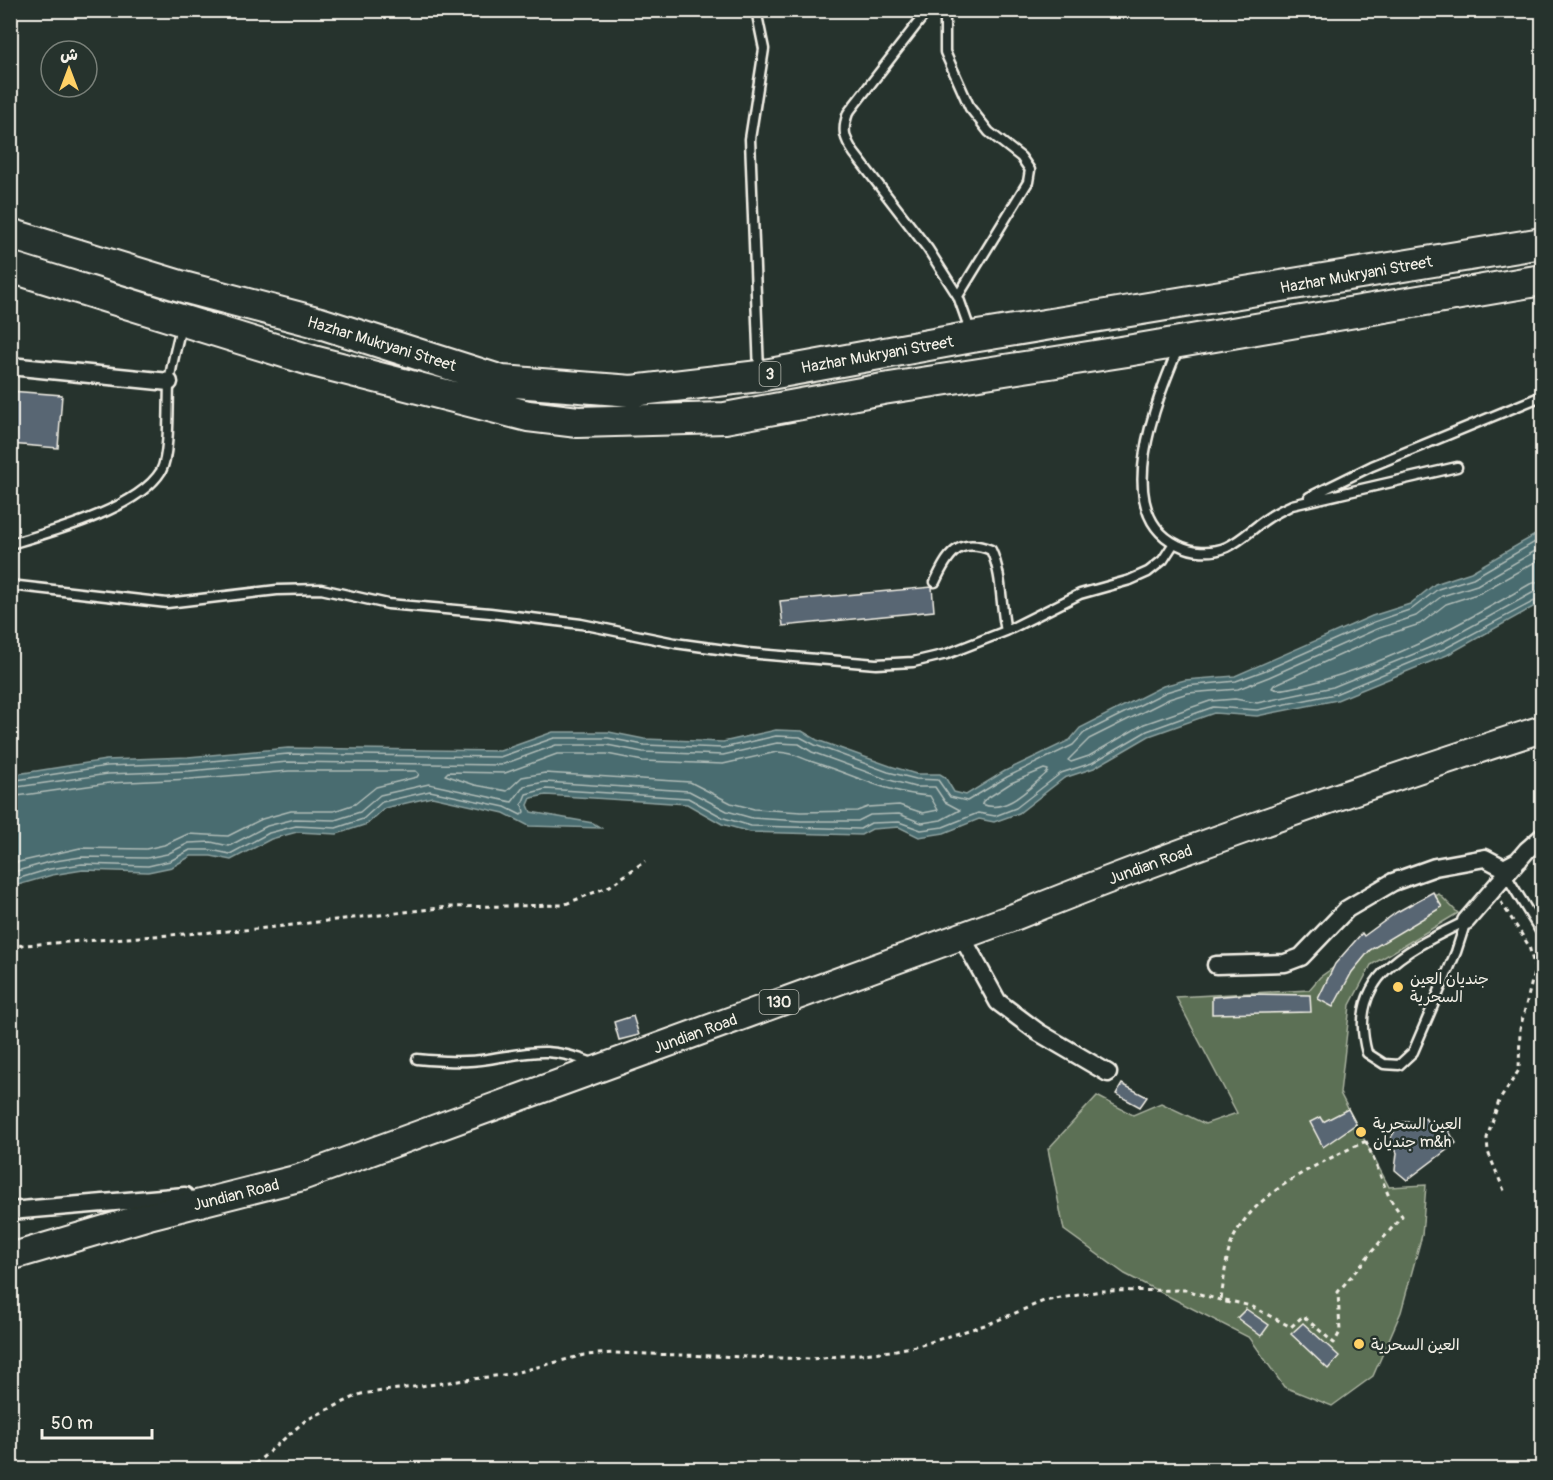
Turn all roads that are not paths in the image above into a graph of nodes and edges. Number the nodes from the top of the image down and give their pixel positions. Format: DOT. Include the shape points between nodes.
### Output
graph roads {
  1 [pos="756,10"];
  2 [pos="928,10"];
  3 [pos="945,10"];
  4 [pos="10,234"];
  5 [pos="1542,243"];
  6 [pos="10,267"];
  7 [pos="1374,271"];
  8 [pos="1542,280"];
  9 [pos="958,296"];
  10 [pos="1396,306"];
  11 [pos="182,320"];
  12 [pos="972,337"];
  13 [pos="1181,340"];
  14 [pos="10,366"];
  15 [pos="759,376"];
  16 [pos="170,382"];
  17 [pos="1542,396"];
  18 [pos="1457,467"];
  19 [pos="1292,505"];
  20 [pos="1174,543"];
  21 [pos="10,544"];
  22 [pos="935,582"];
  23 [pos="10,585"];
  24 [pos="1006,631"];
  25 [pos="1542,729"];
  26 [pos="1542,837"];
  27 [pos="1518,860"];
  28 [pos="1506,875"];
  29 [pos="1466,921"];
  30 [pos="1542,934"];
  31 [pos="961,935"];
  32 [pos="1216,965"];
  33 [pos="417,1059"];
  34 [pos="602,1066"];
  35 [pos="1108,1073"];
  36 [pos="299,1178"];
  37 [pos="10,1211"];
  38 [pos="10,1257"];
  1 -- 15 [label="lane" via="764,49 750,139"];
  2 -- 9 [label="lane" via="848,113 843,127 845,140 928,249"];
  3 -- 9 [label="lane" via="945,52 970,108 989,132 1021,157 1030,170 1028,182"];
  4 -- 15 [label="highway, Hazhar Mukryani Street / 3" via="187,288 320,323 502,381 632,391"];
  5 -- 7 [label="highway, Hazhar Mukryani Street / 3"];
  6 -- 11 [label="highway, Hazhar Mukryani Street / 3"];
  7 -- 10 [label="highway"];
  7 -- 12 [label="highway, Hazhar Mukryani Street / 3"];
  8 -- 10 [label="highway, Hazhar Mukryani Street / 3"];
  9 -- 12 [label="lane"];
  10 -- 13 [label="highway, Hazhar Mukryani Street / 3"];
  11 -- 13 [label="highway, Hazhar Mukryani Street / 3" via="313,361 436,393 528,416 578,422 725,418"];
  11 -- 16 [label="lane"];
  12 -- 15 [label="highway, Hazhar Mukryani Street / 3"];
  13 -- 20 [label="lane" via="1158,396 1144,452 1148,514 1155,529"];
  14 -- 16 [label="street"];
  16 -- 21 [label="lane" via="166,456 161,472 139,491 95,517"];
  17 -- 19 [label="lane" via="1372,466"];
  18 -- 19 [label="lane"];
  19 -- 20 [label="lane" via="1226,547 1207,552"];
  20 -- 24 [label="lane" via="1163,560 1148,572 1080,594"];
  22 -- 24 [label="lane" via="945,561 957,548 980,545 991,550 1002,586"];
  23 -- 24 [label="lane" via="167,603 321,589 388,604 581,624 675,643 876,664 912,662 947,654"];
  25 -- 31 [label="main road, Jundian Road / 130" via="1368,786"];
  26 -- 27 [label="street"];
  27 -- 28 [label="street"];
  27 -- 32 [label="street" via="1504,868 1485,858 1435,867 1393,882 1347,909 1301,957 1285,963"];
  28 -- 29 [label="street"];
  28 -- 30 [label="lane"];
  29 -- 29 [label="lane" via="1413,1052 1399,1065 1384,1064 1367,1053 1361,1032 1364,1001 1382,972 1437,935"];
  31 -- 34 [label="main road, Jundian Road / 130"];
  31 -- 35 [label="street" via="999,1002 1038,1032"];
  33 -- 34 [label="lane" via="463,1061 540,1050 566,1053"];
  34 -- 36 [label="main road, Jundian Road / 130"];
  36 -- 37 [label="street" via="168,1199"];
  36 -- 38 [label="main road, Jundian Road / 130"];
}
